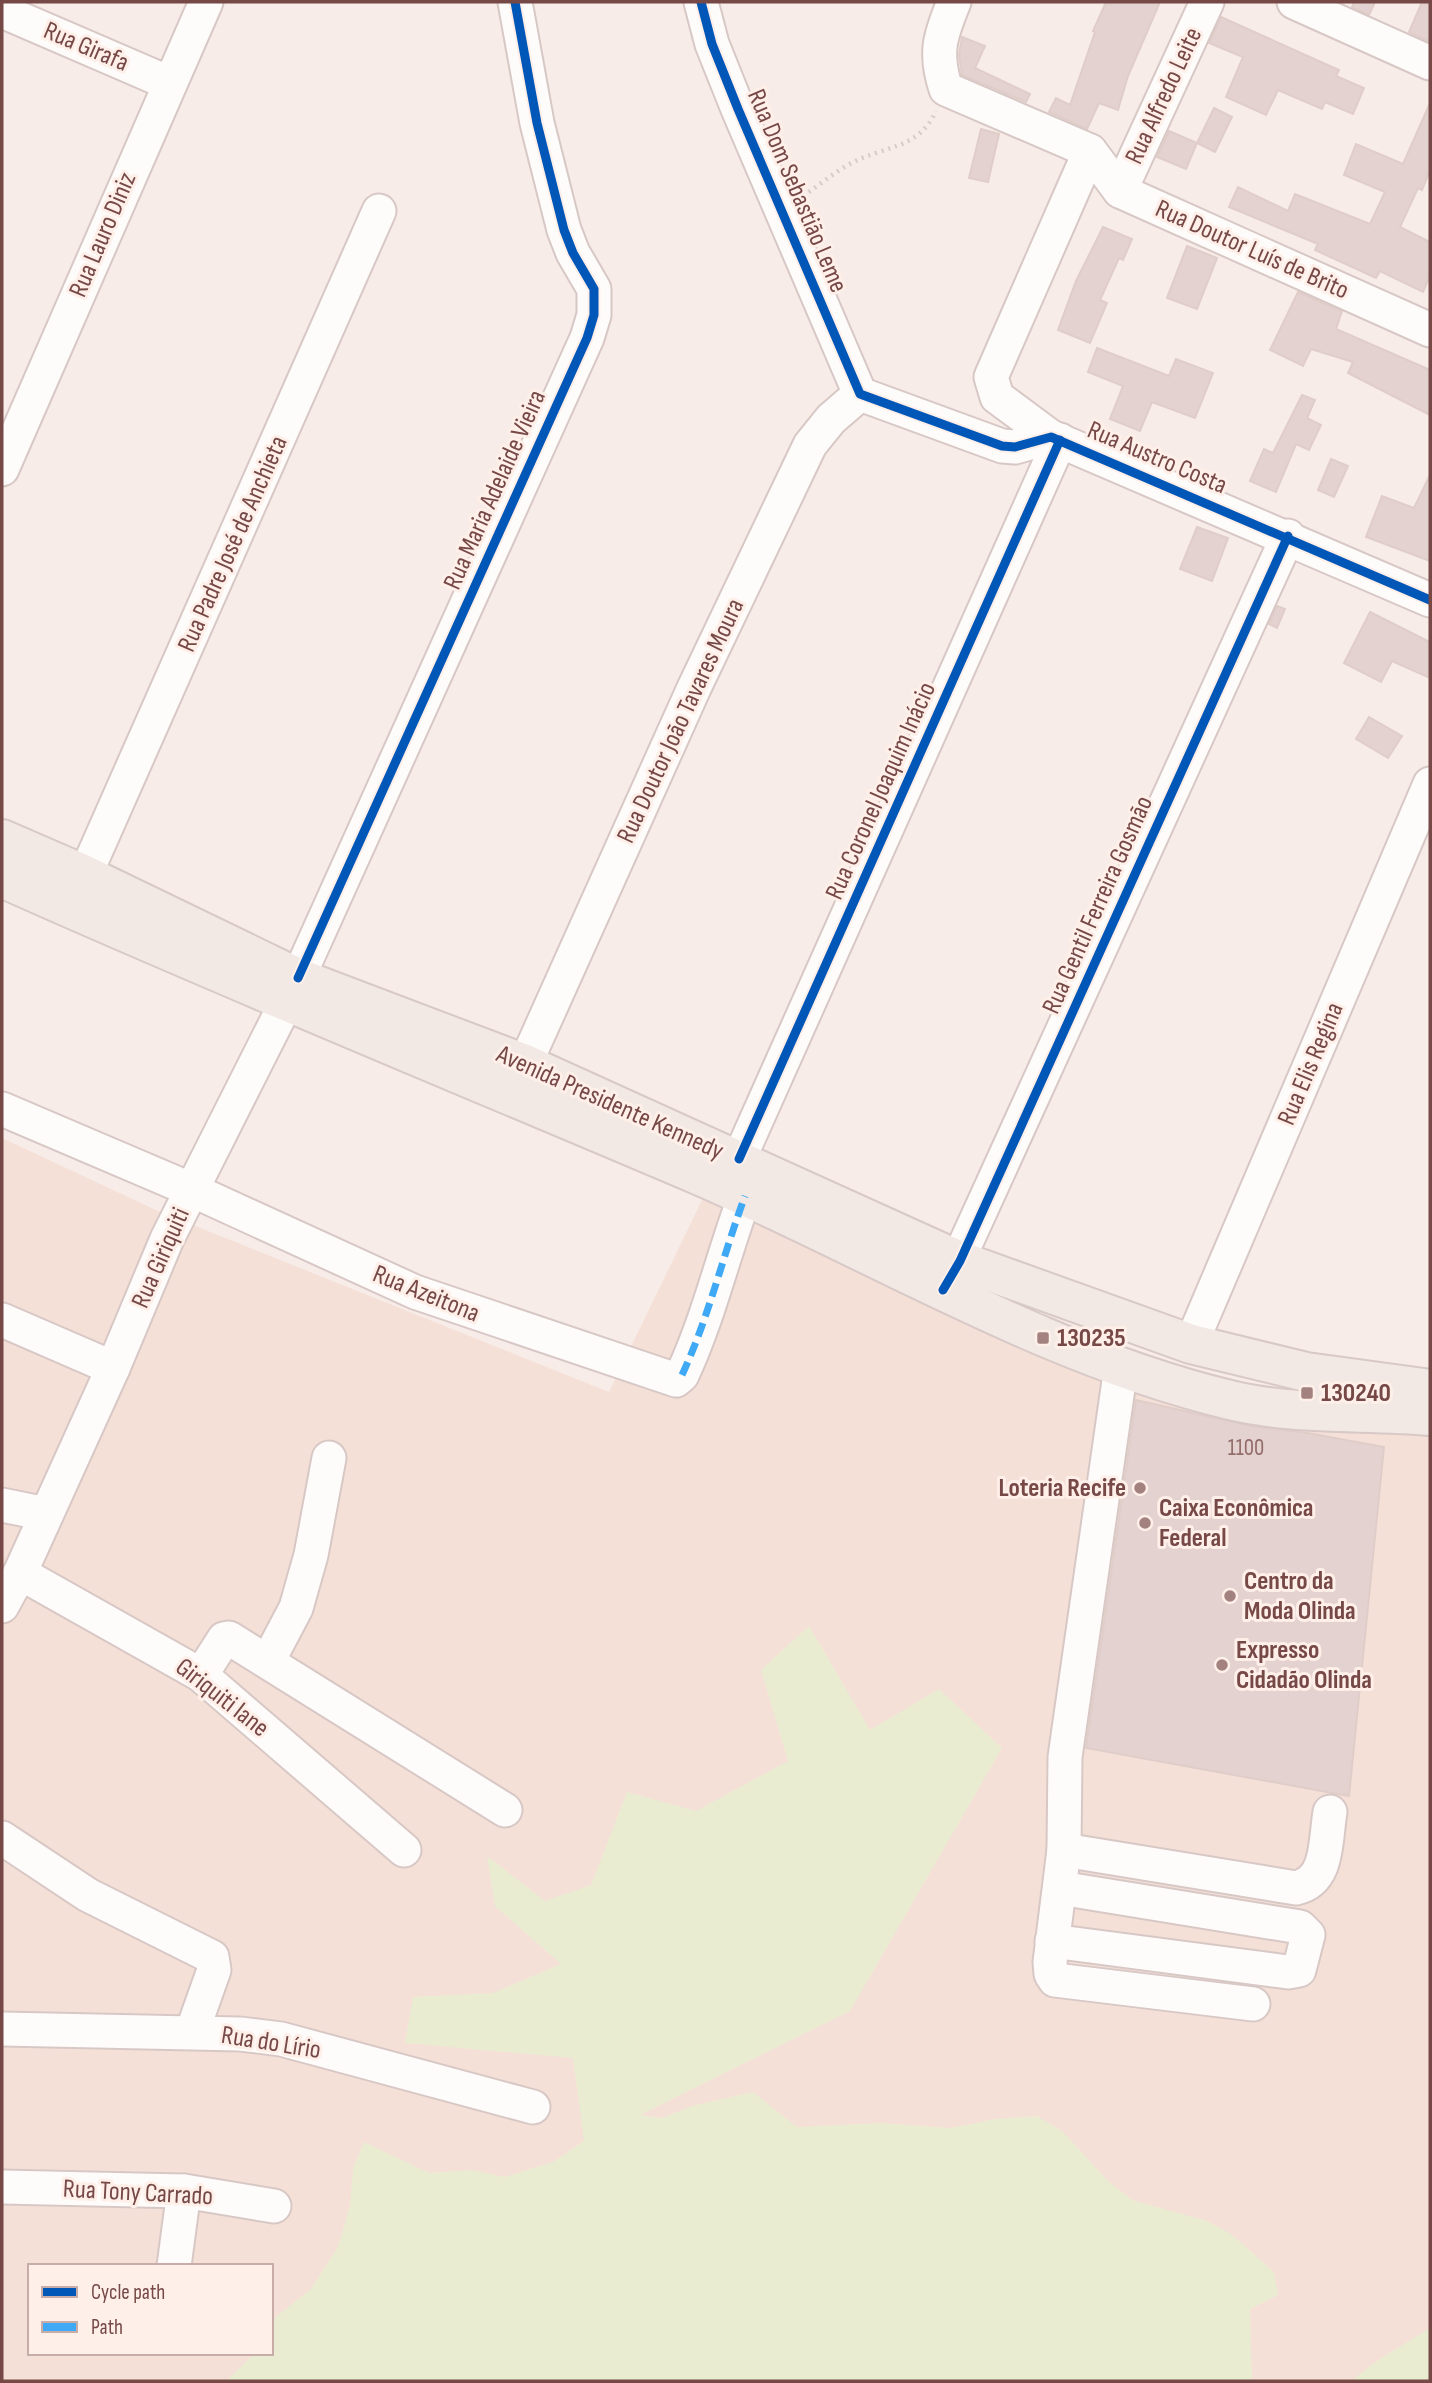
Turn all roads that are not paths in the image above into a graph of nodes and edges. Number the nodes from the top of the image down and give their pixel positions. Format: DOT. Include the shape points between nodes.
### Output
graph roads {
  1 [pos="206,2"];
  2 [pos="515,2"];
  3 [pos="701,2"];
  4 [pos="954,2"];
  5 [pos="1207,2"];
  6 [pos="1294,2"];
  7 [pos="2,11"];
  8 [pos="1430,63"];
  9 [pos="169,83"];
  10 [pos="1090,150"];
  11 [pos="1121,191"];
  12 [pos="379,212"];
  13 [pos="1430,330"];
  14 [pos="860,394"];
  15 [pos="1056,438"];
  16 [pos="2,469"];
  17 [pos="1288,536"];
  18 [pos="1430,600"];
  19 [pos="1430,784"];
  20 [pos="2,839"];
  21 [pos="85,875"];
  22 [pos="2,878"];
  23 [pos="293,989"];
  24 [pos="525,1064"];
  25 [pos="2,1109"];
  26 [pos="742,1177"];
  27 [pos="192,1190"];
  28 [pos="951,1276"];
  29 [pos="2,1320"];
  30 [pos="1191,1344"];
  31 [pos="1121,1367"];
  32 [pos="113,1368"];
  33 [pos="1430,1389"];
  34 [pos="1430,1416"];
  35 [pos="329,1458"];
  36 [pos="2,1505"];
  37 [pos="41,1525"];
  38 [pos="20,1573"];
  39 [pos="2,1606"];
  40 [pos="268,1661"];
  41 [pos="201,1675"];
  42 [pos="505,1810"];
  43 [pos="1330,1812"];
  44 [pos="2,1838"];
  45 [pos="404,1850"];
  46 [pos="1064,1850"];
  47 [pos="1060,1888"];
  48 [pos="1052,1941"];
  49 [pos="1253,2004"];
  50 [pos="2,2029"];
  51 [pos="192,2032"];
  52 [pos="533,2107"];
  53 [pos="2,2187"];
  54 [pos="184,2191"];
  55 [pos="274,2206"];
  56 [pos="174,2264"];
  1 -- 9 [label="street, Rua Lauro Diniz"];
  2 -- 23 [label="street, Rua Maria Adelaide Vieira" via="537,122 564,230 594,289 594,315"];
  3 -- 14 [label="street, Rua Dom Sebastião Leme" via="712,44"];
  4 -- 10 [label="street" via="942,33 939,67 946,89"];
  5 -- 11 [label="street, Rua Alfredo Leite"];
  6 -- 8 [label="street"];
  7 -- 9 [label="street, Rua Girafa"];
  9 -- 16 [label="street, Rua Lauro Diniz"];
  10 -- 11 [label="street, Rua Doutor Luís de Brito"];
  10 -- 15 [label="street" via="991,377 997,397"];
  11 -- 13 [label="street, Rua Doutor Luís de Brito"];
  12 -- 21 [label="street, Rua Padre José de Anchieta"];
  14 -- 15 [label="street, Rua Austro Costa" via="1002,446"];
  14 -- 24 [label="street, Rua Doutor João Tavares Moura" via="810,445 688,701"];
  15 -- 17 [label="street, Rua Austro Costa"];
  15 -- 26 [label="street, Rua Coronel Joaquim Inácio"];
  17 -- 18 [label="street, Rua Austro Costa"];
  17 -- 28 [label="street, Rua Gentil Ferreira Gosmão"];
  19 -- 30 [label="street, Rua Elis Regina"];
  20 -- 21 [label="main road, Avenida Presidente Kennedy"];
  21 -- 23 [label="main road, Avenida Presidente Kennedy" via="191,929"];
  22 -- 23 [label="main road, Avenida Presidente Kennedy" via="161,949"];
  23 -- 24 [label="main road, Avenida Presidente Kennedy"];
  23 -- 26 [label="main road, Avenida Presidente Kennedy"];
  23 -- 27 [label="street, Rua Giriquiti"];
  24 -- 26 [label="main road, Avenida Presidente Kennedy"];
  25 -- 27 [label="street, Rua Azeitona"];
  26 -- 27 [label="street, Rua Azeitona" via="703,1329 682,1375 672,1379 415,1292"];
  26 -- 28 [label="main road, Avenida Presidente Kennedy"];
  27 -- 32 [label="street, Rua Giriquiti"];
  28 -- 30 [label="main road, Avenida Presidente Kennedy"];
  28 -- 31 [label="main road, Avenida Presidente Kennedy"];
  29 -- 32 [label="street"];
  30 -- 33 [label="main road, Avenida Presidente Kennedy" via="1307,1372"];
  31 -- 34 [label="main road, Avenida Presidente Kennedy" via="1231,1400 1314,1412"];
  31 -- 46 [label="street" via="1065,1757"];
  32 -- 37 [label="street, Rua Giriquiti"];
  35 -- 40 [label="street" via="296,1608"];
  36 -- 37 [label="street"];
  37 -- 38 [label="street, Rua Giriquiti"];
  38 -- 39 [label="street, Rua Giriquiti"];
  38 -- 41 [label="street, Giriquiti lane"];
  40 -- 41 [label="street" via="224,1639"];
  40 -- 42 [label="street"];
  41 -- 45 [label="street, Giriquiti lane"];
  43 -- 46 [label="street" via="1318,1877 1296,1888"];
  44 -- 51 [label="street" via="88,1895 212,1957 214,1970"];
  46 -- 47 [label="street"];
  47 -- 48 [label="street"];
  47 -- 48 [label="street" via="1300,1927 1308,1936 1299,1969 1288,1972"];
  48 -- 49 [label="street" via="1051,1974 1055,1980"];
  50 -- 51 [label="street, Rua do Lírio"];
  51 -- 52 [label="street, Rua do Lírio" via="281,2039"];
  53 -- 54 [label="street, Rua Tony Carrado"];
  54 -- 55 [label="street, Rua Tony Carrado"];
  54 -- 56 [label="street"];
}
